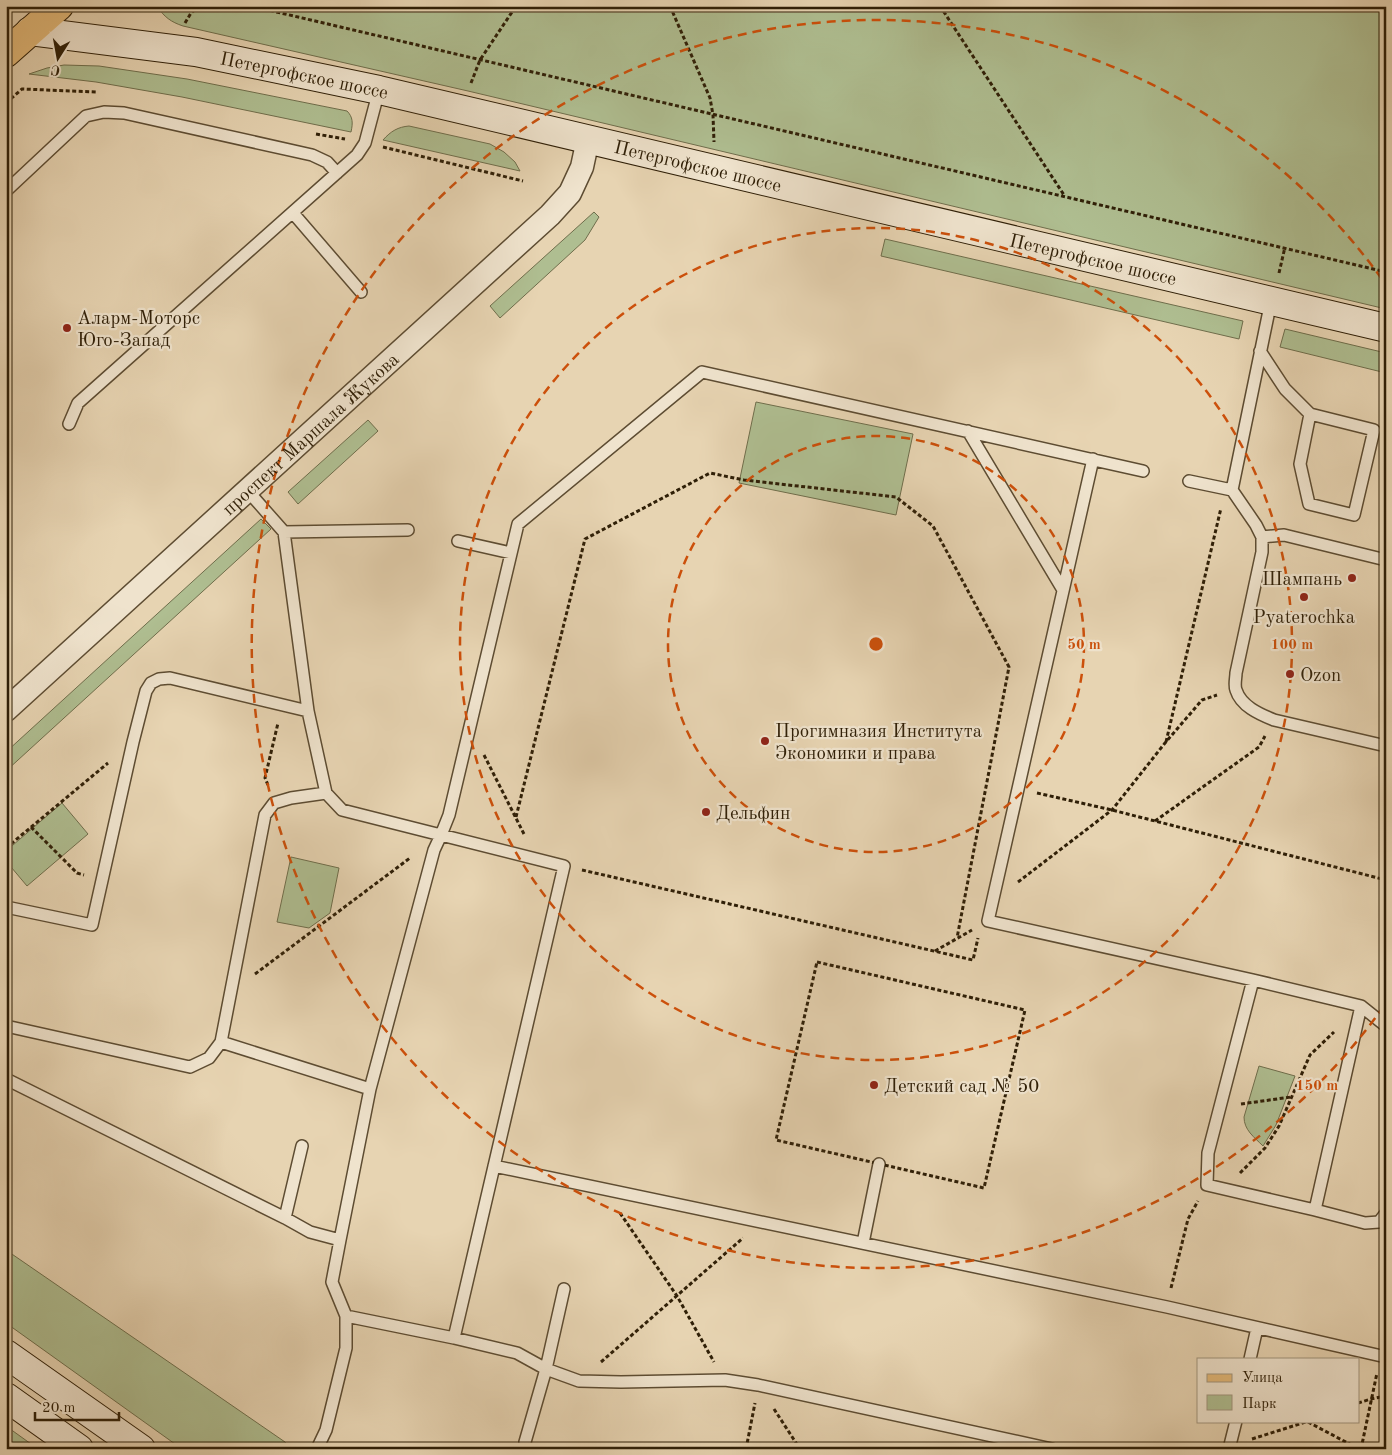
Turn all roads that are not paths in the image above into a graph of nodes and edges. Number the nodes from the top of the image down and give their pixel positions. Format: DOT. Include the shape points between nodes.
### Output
graph roads {
  1 [pos="59,6"];
  2 [pos="18,31"];
  3 [pos="6,53"];
  4 [pos="379,90"];
  5 [pos="588,139"];
  6 [pos="337,173"];
  7 [pos="6,191"];
  8 [pos="292,213"];
  9 [pos="361,292"];
  10 [pos="1271,301"];
  11 [pos="1386,328"];
  12 [pos="1260,351"];
  13 [pos="1310,414"];
  14 [pos="69,424"];
  15 [pos="968,431"];
  16 [pos="1093,459"];
  17 [pos="1143,471"];
  18 [pos="1189,481"];
  19 [pos="247,490"];
  20 [pos="1232,490"];
  21 [pos="408,530"];
  22 [pos="284,532"];
  23 [pos="1262,537"];
  24 [pos="458,541"];
  25 [pos="511,553"];
  26 [pos="1386,560"];
  27 [pos="1063,590"];
  28 [pos="6,710"];
  29 [pos="308,711"];
  30 [pos="1386,746"];
  31 [pos="326,793"];
  32 [pos="441,835"];
  33 [pos="6,907"];
  34 [pos="1253,980"];
  35 [pos="1362,1006"];
  36 [pos="6,1026"];
  37 [pos="1386,1026"];
  38 [pos="221,1042"];
  39 [pos="6,1080"];
  40 [pos="370,1089"];
  41 [pos="302,1146"];
  42 [pos="879,1164"];
  43 [pos="494,1166"];
  44 [pos="1315,1210"];
  45 [pos="1386,1213"];
  46 [pos="285,1218"];
  47 [pos="340,1240"];
  48 [pos="863,1243"];
  49 [pos="564,1289"];
  50 [pos="346,1316"];
  51 [pos="1257,1328"];
  52 [pos="454,1338"];
  53 [pos="6,1354"];
  54 [pos="1383,1356"];
  55 [pos="1250,1358"];
  56 [pos="546,1369"];
  57 [pos="6,1397"];
  58 [pos="1236,1422"];
  59 [pos="525,1442"];
  60 [pos="1230,1447"];
  61 [pos="79,1449"];
  62 [pos="140,1449"];
  63 [pos="317,1449"];
  64 [pos="1052,1449"];
  1 -- 2 [label="main road"];
  2 -- 3 [label="main road"];
  2 -- 4 [label="street, Петергофское шоссе" via="196,52"];
  4 -- 5 [label="street, Петергофское шоссе"];
  4 -- 6 [label="lane" via="365,143"];
  5 -- 10 [label="street, Петергофское шоссе"];
  5 -- 19 [label="street, проспект Маршала Жукова" via="582,167 570,193 550,214"];
  6 -- 7 [label="lane" via="327,162 312,155 124,113 104,112 86,116"];
  6 -- 8 [label="lane"];
  8 -- 9 [label="lane"];
  8 -- 14 [label="lane" via="78,403"];
  10 -- 11 [label="street, Петергофское шоссе"];
  10 -- 12 [label="lane"];
  12 -- 13 [label="lane" via="1285,389"];
  12 -- 20 [label="lane"];
  13 -- 13 [label="lane" via="1374,430 1354,515 1309,504 1300,464"];
  15 -- 16 [label="lane"];
  15 -- 25 [label="lane" via="702,372 518,524"];
  15 -- 27 [label="lane"];
  16 -- 17 [label="lane"];
  16 -- 27 [label="lane"];
  18 -- 20 [label="lane"];
  19 -- 22 [label="lane"];
  19 -- 28 [label="street, проспект Маршала Жукова"];
  20 -- 23 [label="lane"];
  21 -- 22 [label="lane"];
  22 -- 29 [label="lane"];
  23 -- 26 [label="lane" via="1284,535"];
  23 -- 30 [label="lane" via="1262,552 1236,673 1235,689 1243,703 1274,720"];
  24 -- 25 [label="lane"];
  25 -- 32 [label="lane" via="449,815"];
  27 -- 34 [label="lane" via="988,921"];
  29 -- 31 [label="lane"];
  29 -- 33 [label="lane" via="170,678 152,683 146,691 133,742 92,925"];
  31 -- 32 [label="lane" via="342,810"];
  31 -- 38 [label="lane" via="274,803 265,815"];
  32 -- 40 [label="lane" via="434,850"];
  32 -- 43 [label="lane" via="564,866"];
  34 -- 35 [label="lane"];
  34 -- 44 [label="lane" via="1208,1153 1207,1185"];
  35 -- 37 [label="lane"];
  35 -- 44 [label="lane"];
  36 -- 38 [label="lane" via="190,1067 209,1058"];
  38 -- 40 [label="lane"];
  39 -- 46 [label="lane"];
  40 -- 47 [label="lane"];
  41 -- 46 [label="lane"];
  42 -- 48 [label="lane"];
  43 -- 48 [label="lane"];
  43 -- 52 [label="lane"];
  44 -- 45 [label="lane" via="1365,1223 1379,1222"];
  46 -- 47 [label="lane" via="310,1232"];
  47 -- 50 [label="lane" via="332,1282"];
  48 -- 51 [label="lane"];
  49 -- 56 [label="lane"];
  50 -- 52 [label="lane"];
  50 -- 63 [label="lane" via="346,1348 326,1430"];
  51 -- 54 [label="lane"];
  51 -- 55 [label="lane"];
  52 -- 56 [label="lane" via="517,1353"];
  53 -- 62 [label="street"];
  56 -- 59 [label="lane"];
  56 -- 64 [label="lane" via="579,1381 724,1380 758,1385"];
  57 -- 61 [label="street"];
  58 -- 60 [label="lane"];
}
